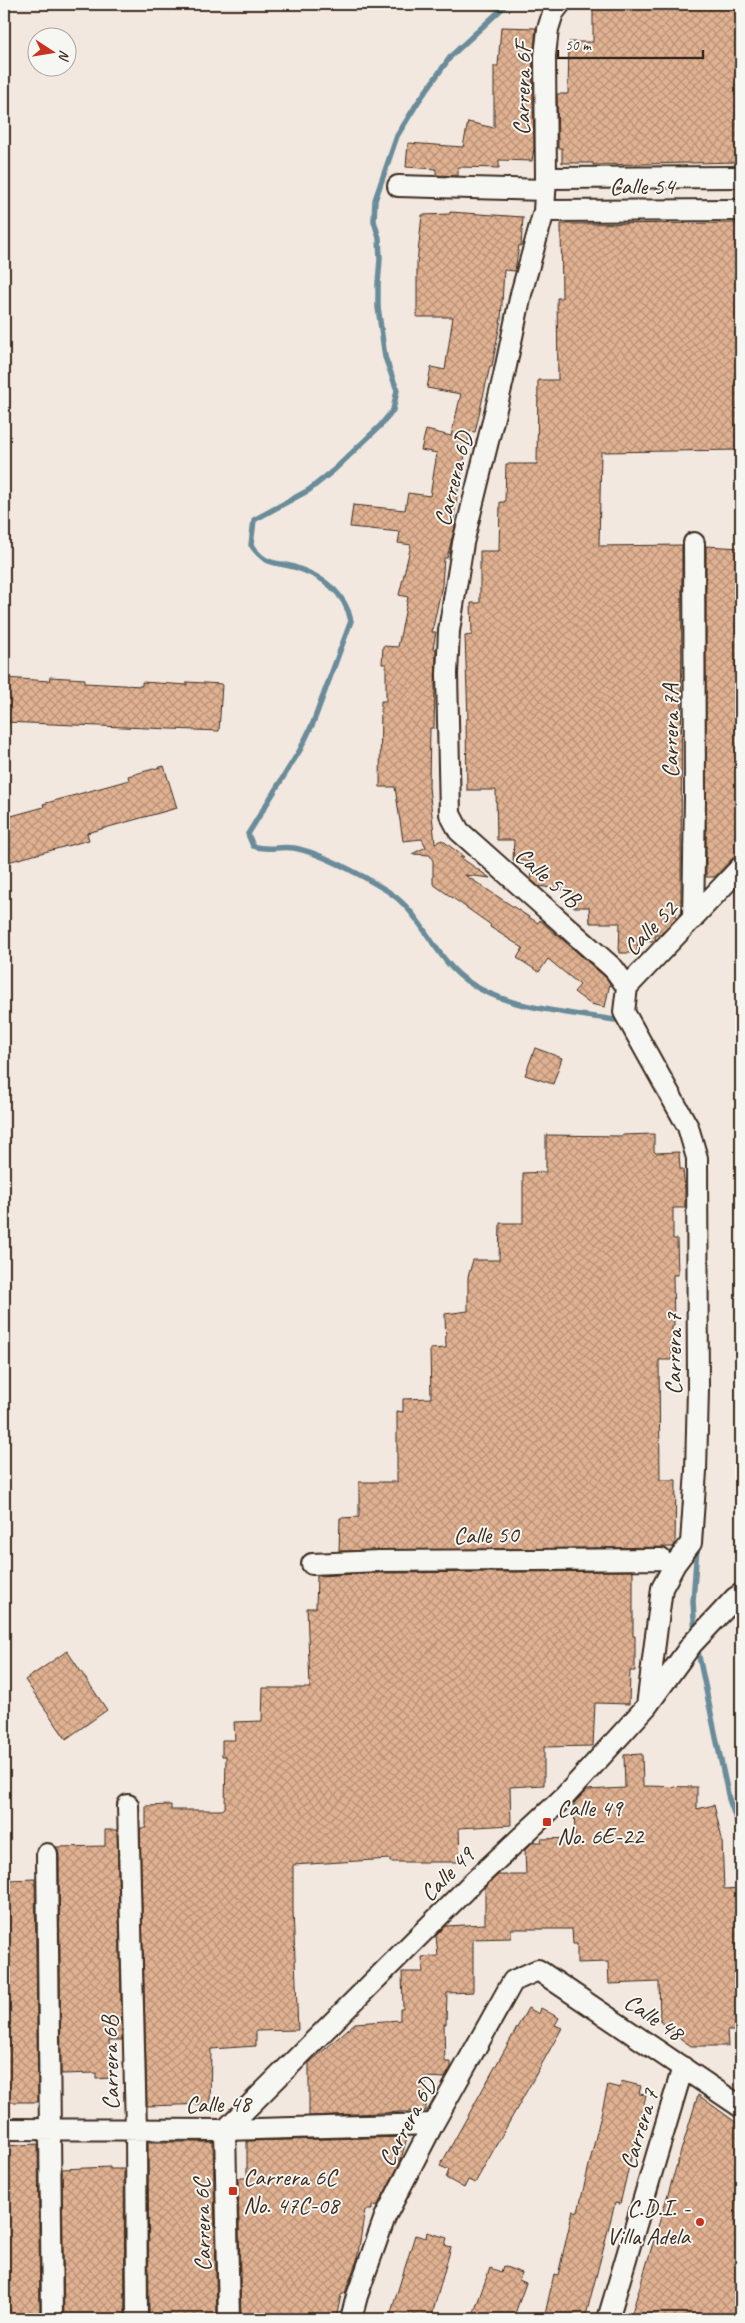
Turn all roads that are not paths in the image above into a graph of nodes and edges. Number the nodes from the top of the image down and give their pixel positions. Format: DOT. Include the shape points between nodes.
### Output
graph roads {
  1 [pos="560,4"];
  2 [pos="741,177"];
  3 [pos="546,184"];
  4 [pos="398,186"];
  5 [pos="741,210"];
  6 [pos="544,211"];
  7 [pos="694,543"];
  8 [pos="449,798"];
  9 [pos="741,867"];
  10 [pos="733,885"];
  11 [pos="693,919"];
  12 [pos="627,987"];
  13 [pos="624,1012"];
  14 [pos="661,1559"];
  15 [pos="312,1564"];
  16 [pos="741,1594"];
  17 [pos="647,1706"];
  18 [pos="128,1805"];
  19 [pos="47,1854"];
  20 [pos="538,1970"];
  21 [pos="683,2067"];
  22 [pos="741,2107"];
  23 [pos="433,2124"];
  24 [pos="4,2129"];
  25 [pos="136,2129"];
  26 [pos="51,2130"];
  27 [pos="225,2130"];
  28 [pos="52,2319"];
  29 [pos="137,2319"];
  30 [pos="229,2319"];
  31 [pos="351,2319"];
  32 [pos="608,2319"];
  1 -- 3 [label="street, Carrera 6F" via="553,12 548,29 545,56"];
  2 -- 3 [label="street, Calle 54"];
  3 -- 4 [label="street, Calle 54"];
  3 -- 6 [label="street, Carrera 6D"];
  5 -- 6 [label="street, Calle 54"];
  6 -- 8 [label="street, Carrera 6D" via="521,294 461,552 446,674"];
  7 -- 11 [label="street, Carrera 7A"];
  8 -- 12 [label="street, Calle 51B" via="450,814 459,831 614,969"];
  9 -- 10 [label="street, Calle 52"];
  10 -- 11 [label="street, Calle 52"];
  11 -- 12 [label="street, Calle 52"];
  12 -- 13 [label="street, Calle 52"];
  13 -- 17 [label="street, Carrera 7" via="688,1127 697,1158 698,1389 691,1543 662,1588"];
  14 -- 15 [label="street, Calle 50"];
  16 -- 17 [label="street, Calle 49" via="692,1644"];
  17 -- 27 [label="street, Calle 49" via="565,1796 471,1884"];
  18 -- 25 [label="street, Carrera 6B"];
  19 -- 26 [label="street"];
  20 -- 21 [label="street, Calle 48"];
  20 -- 23 [label="street, Carrera 6D" via="513,1981"];
  21 -- 22 [label="street, Calle 48"];
  21 -- 32 [label="street, Carrera 7"];
  23 -- 27 [label="street, Calle 48"];
  23 -- 31 [label="street, Carrera 6D" via="386,2217"];
  24 -- 26 [label="street, Calle 48"];
  25 -- 26 [label="street, Calle 48"];
  25 -- 27 [label="street, Calle 48"];
  25 -- 29 [label="street, Carrera 6B"];
  26 -- 28 [label="street"];
  27 -- 30 [label="street, Carrera 6C"];
}
